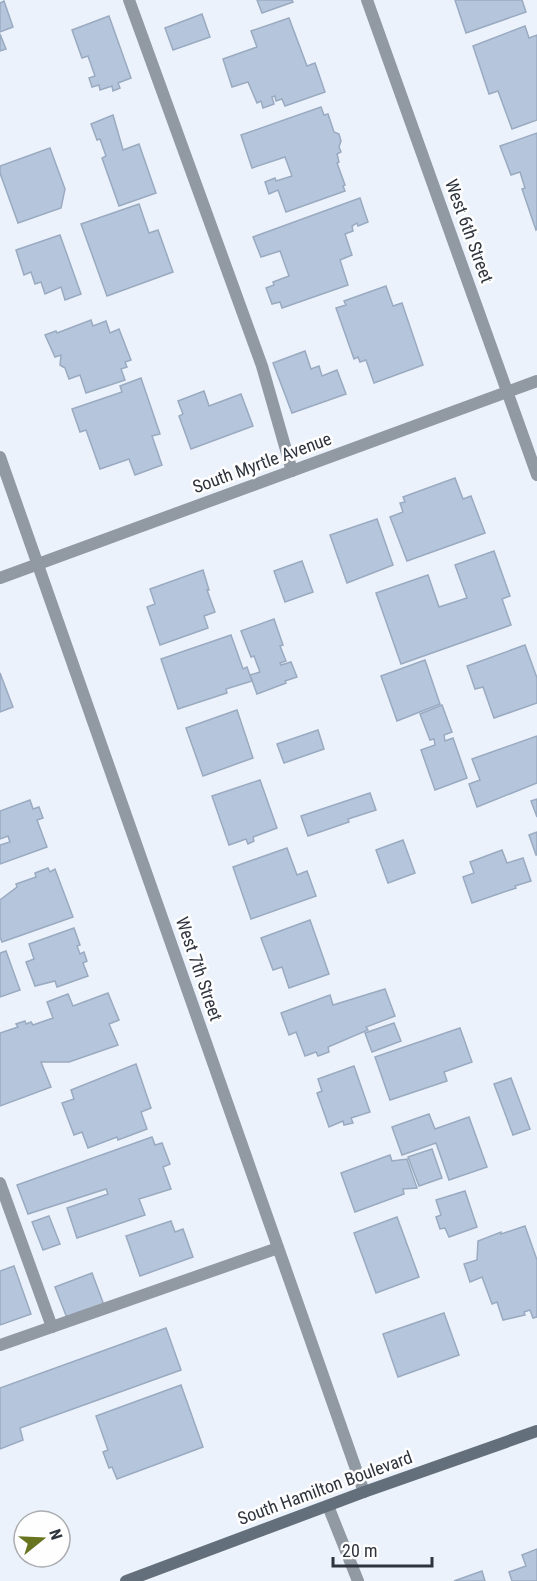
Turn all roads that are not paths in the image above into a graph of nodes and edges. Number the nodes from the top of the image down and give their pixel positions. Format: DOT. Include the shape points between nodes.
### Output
graph roads {
  1 [pos="129,0"];
  2 [pos="367,0"];
  3 [pos="537,381"];
  4 [pos="508,391"];
  5 [pos="0,457"];
  6 [pos="292,471"];
  7 [pos="537,475"];
  8 [pos="38,564"];
  9 [pos="0,578"];
  10 [pos="0,1183"];
  11 [pos="278,1248"];
  12 [pos="52,1327"];
  13 [pos="0,1345"];
  14 [pos="537,1431"];
  15 [pos="364,1492"];
  16 [pos="328,1506"];
  17 [pos="126,1581"];
  18 [pos="358,1581"];
  1 -- 6 [label="street" via="262,366"];
  2 -- 4 [label="street, West 6th Street"];
  3 -- 4 [label="street, South Myrtle Avenue"];
  4 -- 6 [label="street, South Myrtle Avenue"];
  4 -- 7 [label="street, West 6th Street"];
  5 -- 8 [label="street, West 7th Street"];
  6 -- 8 [label="street, South Myrtle Avenue"];
  8 -- 9 [label="street, South Myrtle Avenue"];
  8 -- 11 [label="street, West 7th Street"];
  10 -- 12 [label="street"];
  11 -- 12 [label="street"];
  11 -- 15 [label="street, West 7th Street"];
  12 -- 13 [label="street"];
  14 -- 15 [label="street, South Hamilton Boulevard"];
  15 -- 16 [label="street, South Hamilton Boulevard"];
  16 -- 17 [label="street, South Hamilton Boulevard"];
  16 -- 18 [label="street"];
}
